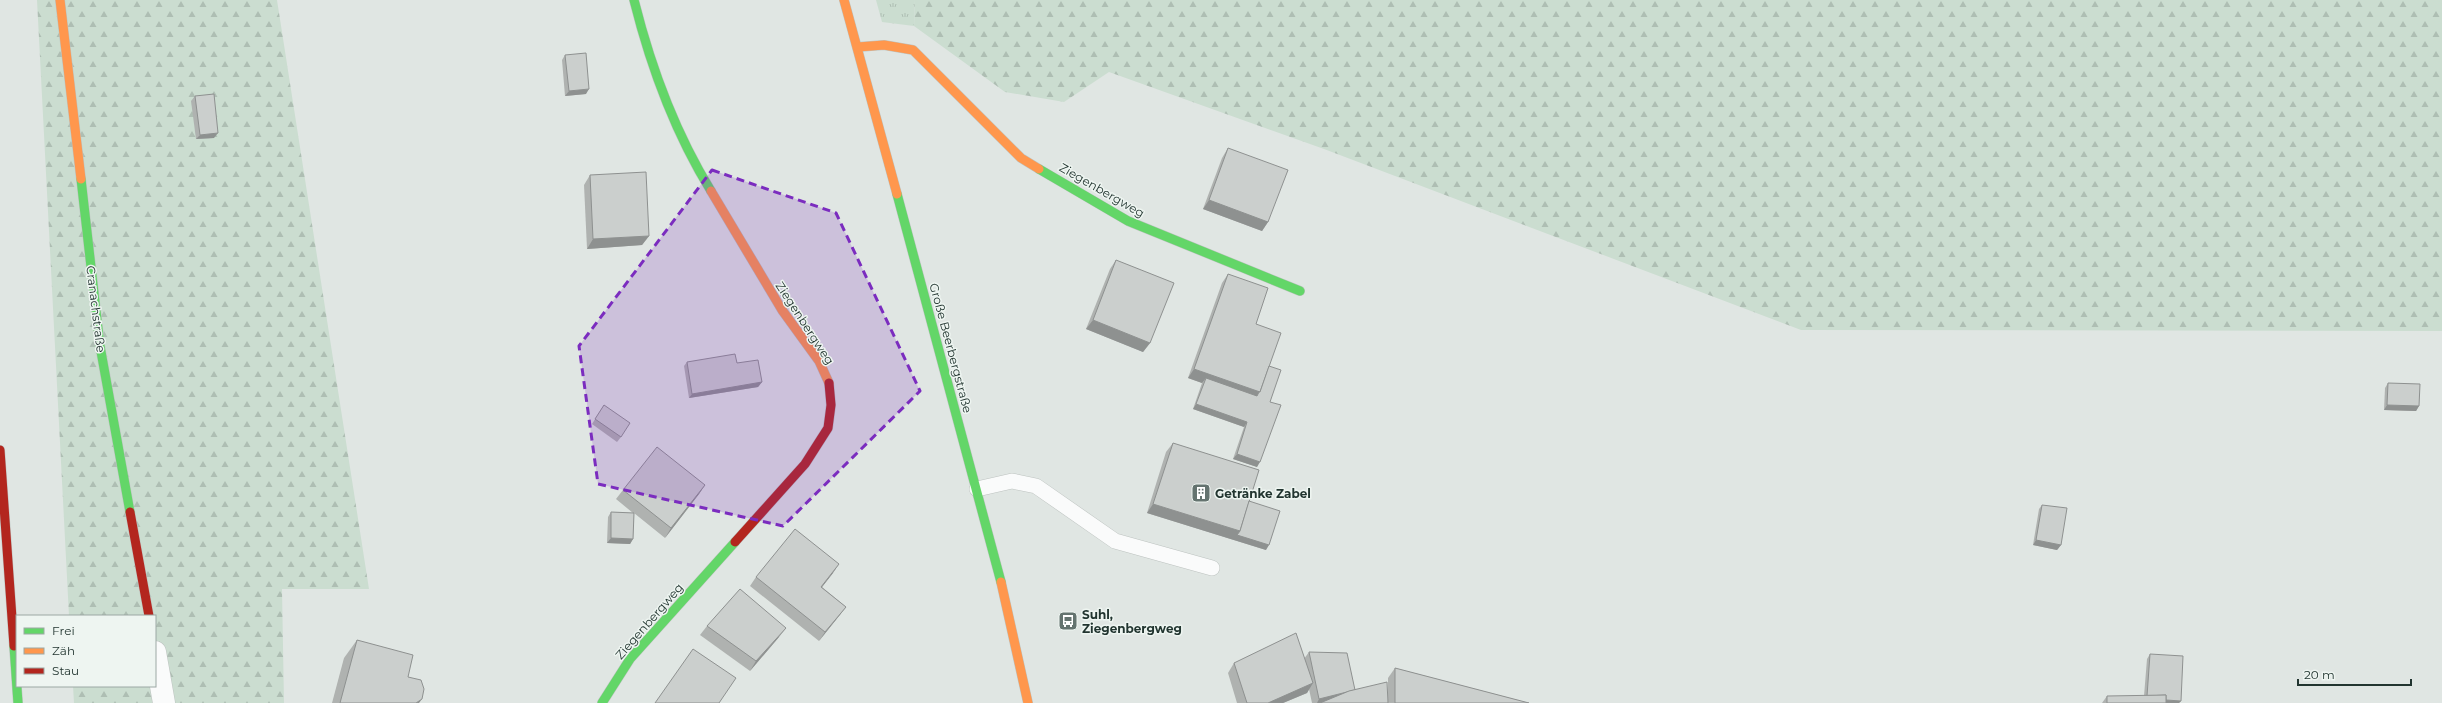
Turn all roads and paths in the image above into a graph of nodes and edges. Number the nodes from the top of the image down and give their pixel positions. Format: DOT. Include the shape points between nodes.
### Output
graph roads {
  1 [pos="60,0"];
  2 [pos="634,0"];
  3 [pos="844,0"];
  4 [pos="858,47"];
  5 [pos="1300,291"];
  6 [pos="0,450"];
  7 [pos="977,489"];
  8 [pos="1212,568"];
  9 [pos="149,615"];
  10 [pos="156,658"];
  11 [pos="16,675"];
  12 [pos="17,687"];
  13 [pos="18,703"];
  14 [pos="164,703"];
  15 [pos="602,703"];
  16 [pos="1028,703"];
  1 -- 9 [label="street, Cranachstraße" via="100,346"];
  2 -- 15 [label="street, Ziegenbergweg" via="647,51 695,166 763,279 819,361 829,383 831,405 828,428 805,464 630,659"];
  3 -- 4 [label="street, Große Beerbergstraße"];
  4 -- 5 [label="street, Ziegenbergweg" via="884,45 913,50 1021,158 1128,221"];
  4 -- 7 [label="street, Große Beerbergstraße"];
  6 -- 11 [label="street"];
  7 -- 8 [label="lane" via="1012,481 1036,486 1115,542"];
  7 -- 16 [label="street, Große Beerbergstraße" via="1012,626"];
  10 -- 14 [label="street"];
  12 -- 13 [label="street"];
}
